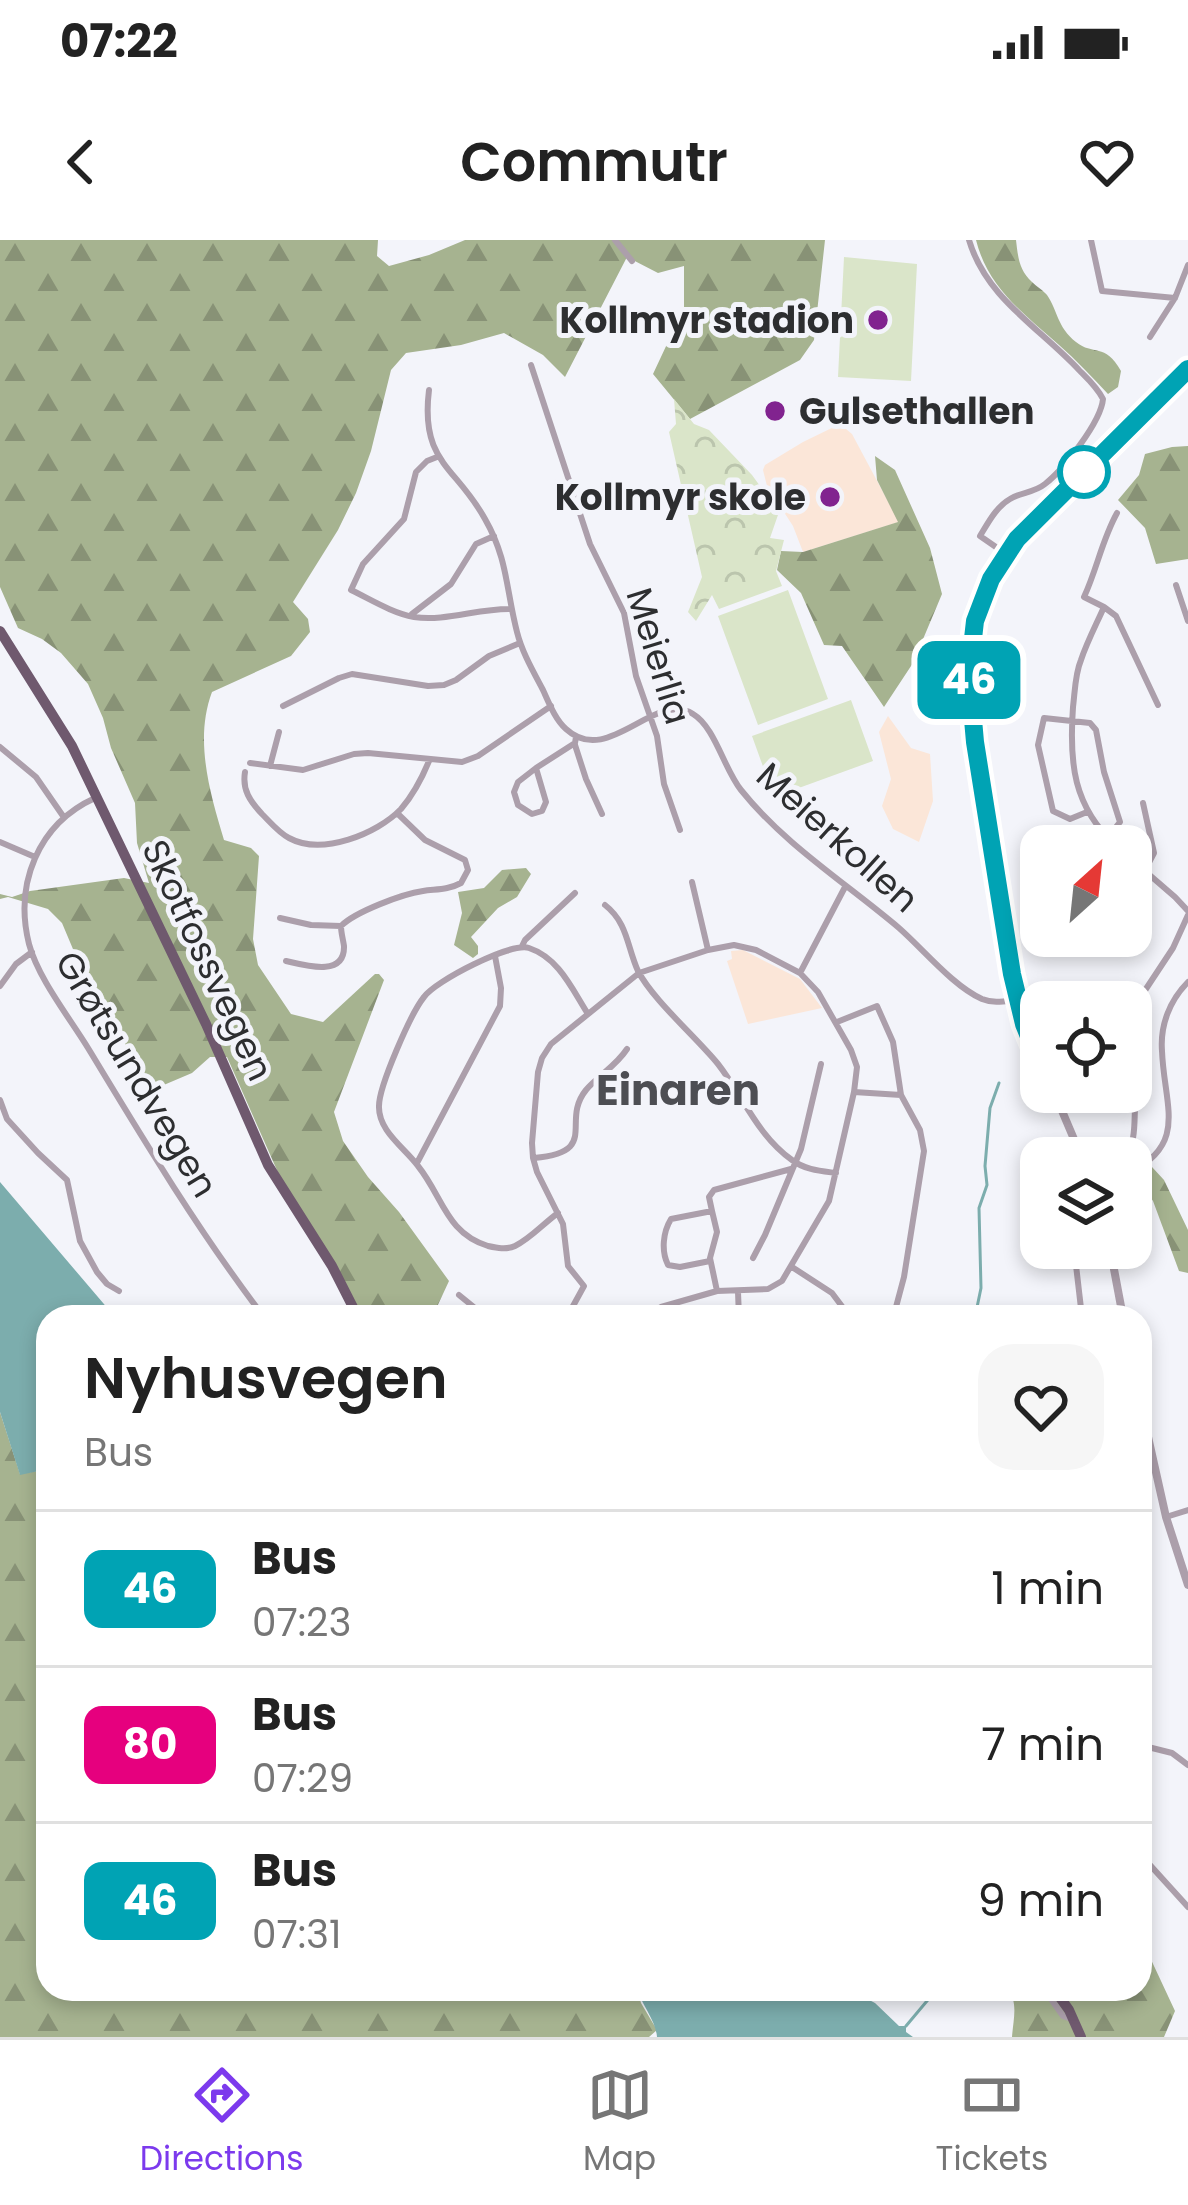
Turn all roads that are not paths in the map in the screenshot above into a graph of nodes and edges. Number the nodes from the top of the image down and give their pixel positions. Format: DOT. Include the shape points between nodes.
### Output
graph roads {
  1 [pos="616,240"];
  2 [pos="969,240"];
  3 [pos="1091,240"];
  4 [pos="632,261"];
  5 [pos="1188,265"];
  6 [pos="1175,298"];
  7 [pos="1150,338"];
  8 [pos="531,365"];
  9 [pos="1188,369"];
  10 [pos="429,390"];
  11 [pos="437,457"];
  12 [pos="1117,513"];
  13 [pos="494,536"];
  14 [pos="1006,554"];
  15 [pos="1176,585"];
  16 [pos="1104,608"];
  17 [pos="513,609"];
  18 [pos="409,616"];
  19 [pos="1188,621"];
  20 [pos="0,631"];
  21 [pos="520,643"];
  22 [pos="1158,705"];
  23 [pos="283,706"];
  24 [pos="551,706"];
  25 [pos="650,718"];
  26 [pos="1072,721"];
  27 [pos="279,732"];
  28 [pos="575,740"];
  29 [pos="0,747"];
  30 [pos="429,761"];
  31 [pos="250,763"];
  32 [pos="270,766"];
  33 [pos="536,768"];
  34 [pos="245,772"];
  35 [pos="98,797"];
  36 [pos="1144,803"];
  37 [pos="1087,812"];
  38 [pos="397,813"];
  39 [pos="602,814"];
  40 [pos="63,816"];
  41 [pos="1097,825"];
  42 [pos="1119,825"];
  43 [pos="1148,825"];
  44 [pos="680,830"];
  45 [pos="0,842"];
  46 [pos="35,857"];
  47 [pos="1152,877"];
  48 [pos="692,882"];
  49 [pos="845,887"];
  50 [pos="575,892"];
  51 [pos="605,905"];
  52 [pos="1188,913"];
  53 [pos="280,919"];
  54 [pos="341,926"];
  55 [pos="522,946"];
  56 [pos="708,950"];
  57 [pos="32,952"];
  58 [pos="495,956"];
  59 [pos="286,961"];
  60 [pos="639,973"];
  61 [pos="800,973"];
  62 [pos="1151,981"];
  63 [pos="1188,982"];
  64 [pos="0,986"];
  65 [pos="1018,1000"];
  66 [pos="1020,1007"];
  67 [pos="588,1014"];
  68 [pos="836,1023"];
  69 [pos="627,1048"];
  70 [pos="821,1064"];
  71 [pos="1164,1069"];
  72 [pos="1152,1071"];
  73 [pos="854,1092"];
  74 [pos="901,1095"];
  75 [pos="0,1100"];
  76 [pos="533,1158"];
  77 [pos="1152,1161"];
  78 [pos="417,1163"];
  79 [pos="794,1166"];
  80 [pos="836,1173"];
  81 [pos="712,1211"];
  82 [pos="558,1213"];
  83 [pos="753,1258"];
  84 [pos="710,1261"];
  85 [pos="792,1267"];
  86 [pos="1076,1269"];
  87 [pos="1114,1269"];
  88 [pos="717,1291"];
  89 [pos="119,1292"];
  90 [pos="738,1292"];
  91 [pos="459,1294"];
  92 [pos="255,1305"];
  93 [pos="352,1305"];
  94 [pos="472,1305"];
  95 [pos="574,1305"];
  96 [pos="668,1305"];
  97 [pos="739,1305"];
  98 [pos="842,1305"];
  99 [pos="897,1305"];
  100 [pos="1081,1305"];
  101 [pos="1121,1305"];
  102 [pos="1152,1450"];
  103 [pos="1156,1466"];
  104 [pos="1152,1467"];
  105 [pos="1188,1510"];
  106 [pos="1166,1517"];
  107 [pos="1188,1585"];
  108 [pos="1152,1748"];
  109 [pos="1188,1765"];
  110 [pos="1152,1867"];
  111 [pos="1188,1907"];
  112 [pos="1052,2001"];
  113 [pos="1062,2001"];
  114 [pos="1074,2020"];
  115 [pos="1081,2037"];
  1 -- 4 [label="street"];
  2 -- 14 [label="street" via="991,284 1095,386 1103,404 1049,481 991,517 980,536"];
  3 -- 6 [label="street" via="1102,291"];
  5 -- 6 [label="street"];
  6 -- 7 [label="street"];
  8 -- 25 [label="street, Meierlia" via="590,544 624,613"];
  9 -- 14 [label="street"];
  10 -- 11 [label="street"];
  11 -- 13 [label="street"];
  11 -- 18 [label="street" via="416,472 404,519 351,590"];
  12 -- 16 [label="street" via="1084,597"];
  13 -- 17 [label="street"];
  13 -- 18 [label="street" via="476,544 455,580"];
  14 -- 65 [label="street" via="975,621 969,691"];
  15 -- 19 [label="street"];
  16 -- 22 [label="street" via="1124,629"];
  16 -- 26 [label="street" via="1079,664"];
  17 -- 18 [label="street"];
  17 -- 21 [label="street"];
  20 -- 35 [label="main road, Skotfossvegen"];
  21 -- 23 [label="street" via="444,685 352,674"];
  21 -- 24 [label="street"];
  24 -- 28 [label="street"];
  24 -- 30 [label="street" via="478,757"];
  25 -- 28 [label="street, Meierkollen" via="602,739"];
  25 -- 44 [label="street, Meierlia"];
  25 -- 49 [label="street, Meierkollen" via="678,709 696,716 740,789"];
  26 -- 37 [label="street" via="1073,765"];
  26 -- 37 [label="street" via="1044,718 1038,746 1054,811 1070,819"];
  26 -- 42 [label="street" via="1096,730"];
  27 -- 32 [label="street"];
  28 -- 33 [label="street"];
  28 -- 39 [label="street"];
  29 -- 40 [label="street" via="36,777"];
  30 -- 32 [label="street" via="368,753 310,769"];
  30 -- 38 [label="street"];
  31 -- 32 [label="street"];
  33 -- 33 [label="street" via="514,792 532,814 546,802"];
  34 -- 38 [label="street" via="258,810 302,843 336,844"];
  35 -- 40 [label="street, Grøtsundvegen"];
  35 -- 93 [label="main road, Skotfossvegen" via="268,1165"];
  36 -- 43 [label="street"];
  37 -- 41 [label="street"];
  38 -- 54 [label="street" via="425,840 466,860 467,874 453,888 410,894"];
  40 -- 46 [label="street, Grøtsundvegen"];
  45 -- 46 [label="street"];
  46 -- 57 [label="street, Grøtsundvegen" via="25,913"];
  47 -- 52 [label="street"];
  48 -- 56 [label="street"];
  49 -- 61 [label="street"];
  49 -- 65 [label="street, Meierkollen" via="973,994"];
  50 -- 55 [label="street"];
  51 -- 60 [label="street" via="624,926"];
  52 -- 62 [label="street"];
  53 -- 54 [label="street"];
  54 -- 59 [label="street" via="344,951 334,964"];
  55 -- 58 [label="street"];
  55 -- 67 [label="street" via="553,960"];
  56 -- 60 [label="street"];
  56 -- 61 [label="street" via="750,948"];
  57 -- 64 [label="street"];
  57 -- 92 [label="street, Grøtsundvegen"];
  58 -- 78 [label="street" via="500,1006"];
  58 -- 78 [label="street" via="424,995 383,1088 382,1121"];
  60 -- 67 [label="street"];
  60 -- 79 [label="street"];
  61 -- 68 [label="street"];
  63 -- 71 [label="street" via="1163,1027"];
  65 -- 66 [label="street"];
  67 -- 76 [label="street" via="542,1058"];
  68 -- 73 [label="street" via="855,1059"];
  68 -- 74 [label="street" via="877,1006"];
  69 -- 76 [label="street" via="584,1093 570,1147"];
  70 -- 79 [label="street"];
  71 -- 72 [label="street"];
  71 -- 77 [label="street" via="1173,1134"];
  73 -- 74 [label="street"];
  73 -- 80 [label="street"];
  74 -- 99 [label="street" via="925,1160"];
  75 -- 89 [label="street" via="7,1119 70,1184 80,1241"];
  76 -- 82 [label="street"];
  78 -- 82 [label="street" via="457,1229 473,1240 510,1248"];
  79 -- 80 [label="street"];
  79 -- 81 [label="street" via="714,1190"];
  79 -- 83 [label="street"];
  80 -- 85 [label="street"];
  81 -- 84 [label="street"];
  81 -- 84 [label="street" via="675,1217 664,1240 671,1266"];
  82 -- 95 [label="street" via="568,1265 584,1286"];
  84 -- 88 [label="street"];
  85 -- 90 [label="street" via="773,1288"];
  85 -- 98 [label="street"];
  86 -- 100 [label="street"];
  87 -- 101 [label="street"];
  88 -- 90 [label="street"];
  88 -- 96 [label="street"];
  90 -- 97 [label="street"];
  91 -- 94 [label="street"];
  102 -- 103 [label="street"];
  103 -- 104 [label="street"];
  103 -- 106 [label="street"];
  105 -- 106 [label="street"];
  106 -- 107 [label="street"];
  108 -- 109 [label="street"];
  110 -- 111 [label="street"];
  112 -- 114 [label="street"];
  113 -- 114 [label="main road"];
  114 -- 115 [label="main road"];
}
